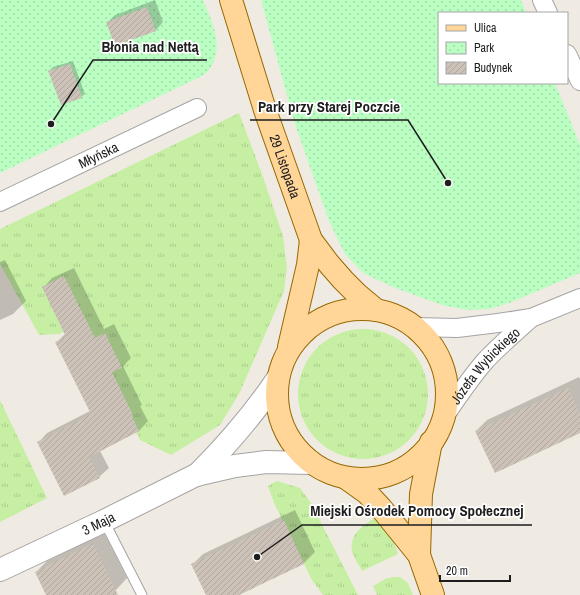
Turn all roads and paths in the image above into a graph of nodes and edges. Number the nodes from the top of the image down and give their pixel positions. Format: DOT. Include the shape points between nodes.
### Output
graph roads {
  1 [pos="231,0"];
  2 [pos="542,0"];
  3 [pos="548,12"];
  4 [pos="568,56"];
  5 [pos="580,81"];
  6 [pos="197,108"];
  7 [pos="0,202"];
  8 [pos="311,240"];
  9 [pos="580,298"];
  10 [pos="376,310"];
  11 [pos="531,318"];
  12 [pos="415,327"];
  13 [pos="289,349"];
  14 [pos="278,378"];
  15 [pos="444,417"];
  16 [pos="432,442"];
  17 [pos="311,463"];
  18 [pos="196,475"];
  19 [pos="346,478"];
  20 [pos="104,521"];
  21 [pos="419,555"];
  22 [pos="0,570"];
  23 [pos="142,595"];
  24 [pos="433,595"];
  1 -- 8 [label="main road, 29 Listopada"];
  2 -- 3 [label="street"];
  4 -- 5 [label="street"];
  6 -- 7 [label="street, Młyńska"];
  8 -- 10 [label="main road, 29 Listopada" via="343,280"];
  8 -- 13 [label="main road, 29 Listopada" via="308,265"];
  9 -- 11 [label="street, Józefa Wybickiego"];
  10 -- 12 [label="main road" via="396,316"];
  10 -- 13 [label="main road" via="356,308 336,312 317,321 302,333"];
  11 -- 12 [label="street, Józefa Wybickiego" via="457,328"];
  11 -- 15 [label="street, Józefa Wybickiego" via="487,360"];
  12 -- 15 [label="main road" via="434,348 445,374 447,389"];
  13 -- 14 [label="main road"];
  14 -- 17 [label="main road" via="276,402 282,426 294,446"];
  14 -- 18 [label="street, 3 Maja" via="235,435"];
  15 -- 16 [label="main road"];
  16 -- 19 [label="main road" via="421,455 394,473 373,478"];
  16 -- 21 [label="main road" via="421,494"];
  17 -- 18 [label="street, 3 Maja" via="266,462"];
  17 -- 19 [label="main road" via="322,470"];
  18 -- 20 [label="street, 3 Maja"];
  19 -- 21 [label="main road" via="372,498"];
  20 -- 22 [label="street, 3 Maja"];
  20 -- 23 [label="lane"];
  21 -- 24 [label="main road"];
}
